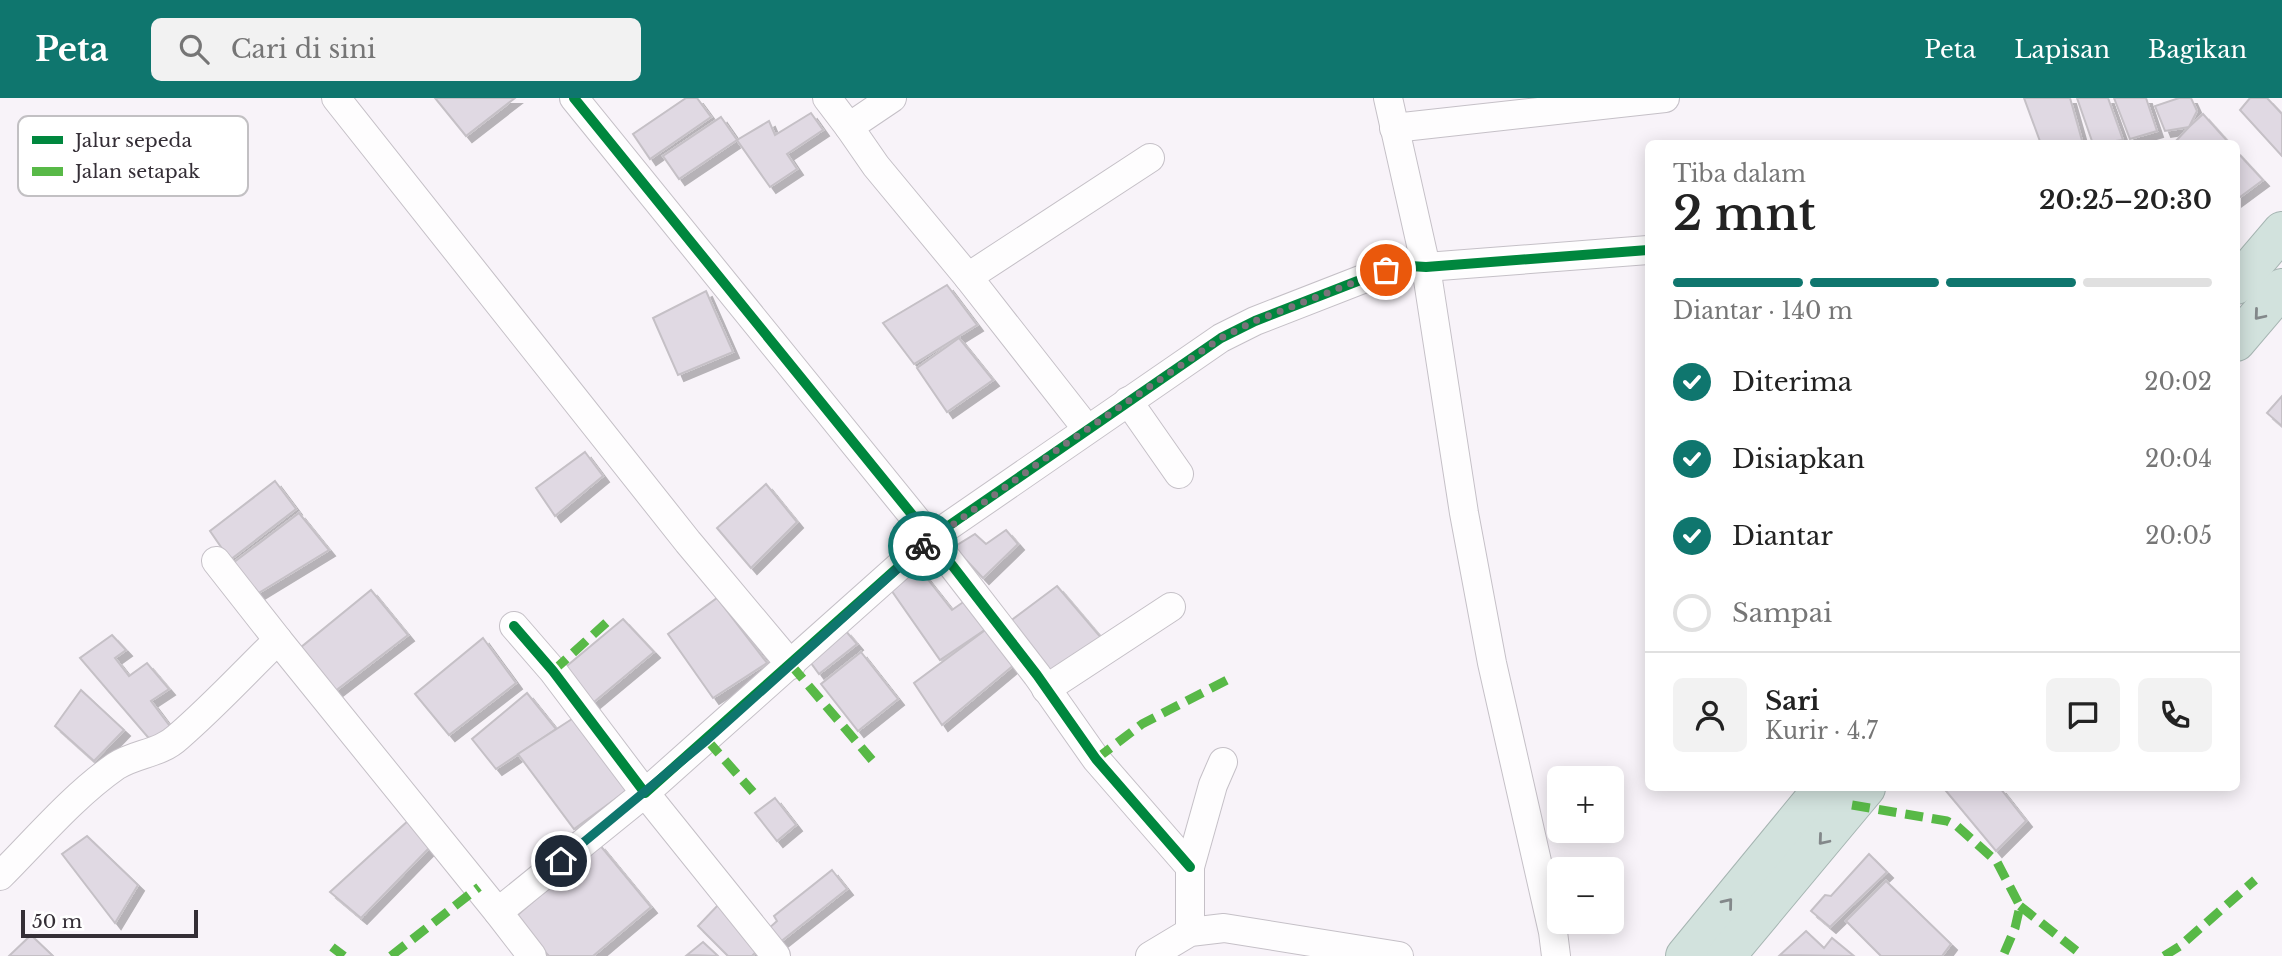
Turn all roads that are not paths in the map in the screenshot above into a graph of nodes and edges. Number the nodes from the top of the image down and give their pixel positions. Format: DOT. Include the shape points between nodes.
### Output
graph roads {
  1 [pos="336,98"];
  2 [pos="575,98"];
  3 [pos="827,98"];
  4 [pos="892,98"];
  5 [pos="1388,98"];
  6 [pos="1665,98"];
  7 [pos="849,127"];
  8 [pos="1394,128"];
  9 [pos="1150,158"];
  10 [pos="2282,231"];
  11 [pos="1645,250"];
  12 [pos="1426,267"];
  13 [pos="968,277"];
  14 [pos="2240,280"];
  15 [pos="2282,288"];
  16 [pos="2240,337"];
  17 [pos="1128,401"];
  18 [pos="1087,429"];
  19 [pos="1179,474"];
  20 [pos="931,538"];
  21 [pos="216,561"];
  22 [pos="1171,607"];
  23 [pos="514,626"];
  24 [pos="278,640"];
  25 [pos="791,665"];
  26 [pos="1046,689"];
  27 [pos="1223,762"];
  28 [pos="1821,791"];
  29 [pos="1864,791"];
  30 [pos="645,793"];
  31 [pos="1190,867"];
  32 [pos="0,876"];
  33 [pos="498,912"];
  34 [pos="1190,932"];
  35 [pos="533,956"];
  36 [pos="775,956"];
  37 [pos="1150,956"];
  38 [pos="1399,956"];
  39 [pos="1556,956"];
  40 [pos="1685,956"];
  41 [pos="1726,956"];
  1 -- 25 [label="street"];
  2 -- 20 [label="street"];
  3 -- 7 [label="street"];
  4 -- 7 [label="street"];
  5 -- 8 [label="street"];
  6 -- 8 [label="street"];
  7 -- 13 [label="street"];
  8 -- 12 [label="street"];
  9 -- 13 [label="street"];
  10 -- 14 [label="highway"];
  11 -- 12 [label="street"];
  12 -- 17 [label="street" via="1386,270 1255,321 1221,338"];
  12 -- 39 [label="street" via="1464,513"];
  13 -- 18 [label="street"];
  15 -- 16 [label="highway, one-way"];
  17 -- 18 [label="street"];
  17 -- 19 [label="street"];
  18 -- 20 [label="street"];
  20 -- 25 [label="street"];
  20 -- 26 [label="street"];
  21 -- 24 [label="street"];
  22 -- 26 [label="street"];
  23 -- 30 [label="street"];
  24 -- 32 [label="street" via="178,737 157,751 119,764 68,807"];
  24 -- 33 [label="street"];
  25 -- 30 [label="street"];
  26 -- 31 [label="street" via="1097,759"];
  27 -- 31 [label="street"];
  40 -- 28 [label="highway, one-way"];
  29 -- 41 [label="highway, one-way"];
  30 -- 33 [label="street"];
  30 -- 36 [label="street"];
  31 -- 34 [label="street"];
  33 -- 35 [label="street"];
  34 -- 37 [label="street"];
  34 -- 38 [label="street" via="1242,930"];
}
